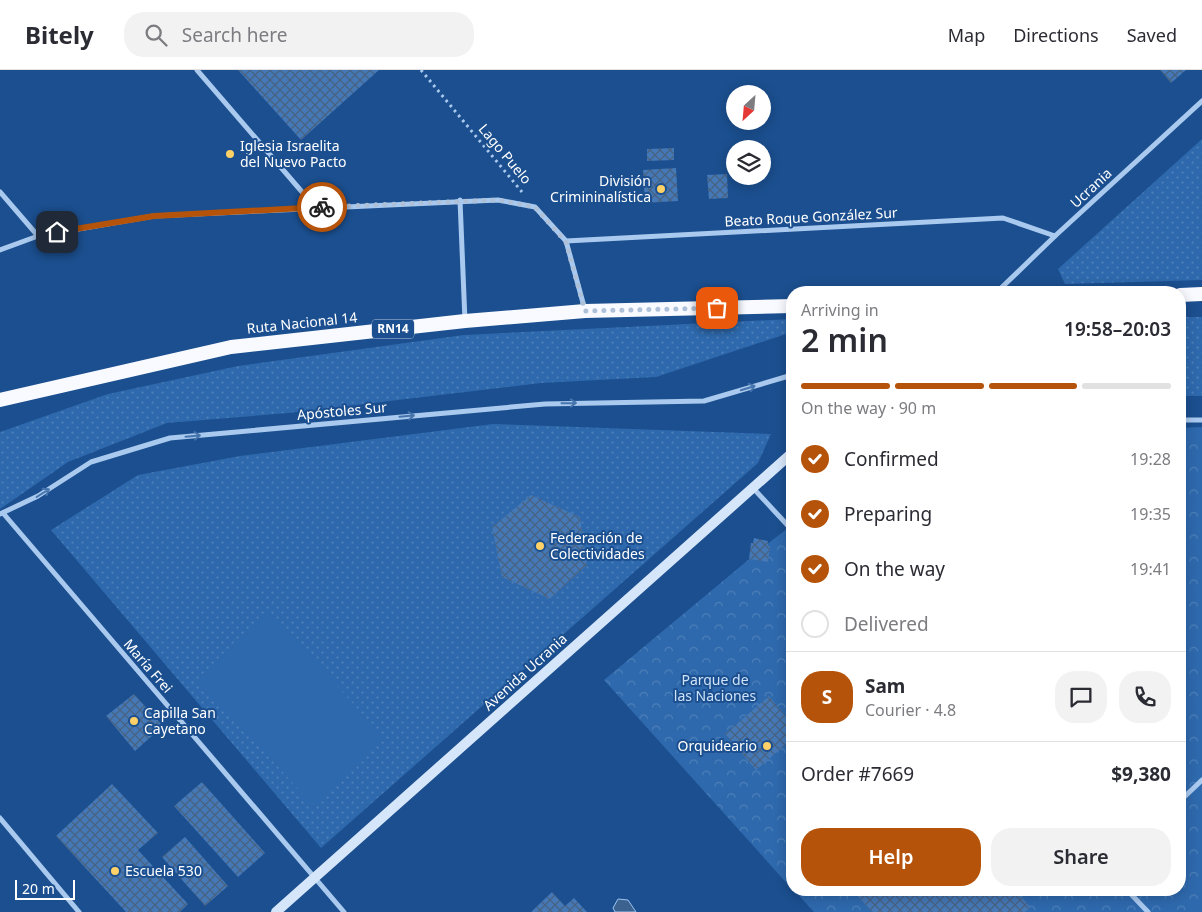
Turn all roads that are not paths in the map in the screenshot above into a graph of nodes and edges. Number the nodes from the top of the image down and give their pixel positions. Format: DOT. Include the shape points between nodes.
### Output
graph roads {
  1 [pos="196,70"];
  2 [pos="1202,101"];
  3 [pos="0,192"];
  4 [pos="460,200"];
  5 [pos="315,207"];
  6 [pos="38,236"];
  7 [pos="1055,236"];
  8 [pos="566,242"];
  9 [pos="0,250"];
  10 [pos="1002,286"];
  11 [pos="1202,294"];
  12 [pos="1186,295"];
  13 [pos="786,306"];
  14 [pos="585,311"];
  15 [pos="465,321"];
  16 [pos="786,376"];
  17 [pos="0,400"];
  18 [pos="1186,420"];
  19 [pos="1202,420"];
  20 [pos="786,458"];
  21 [pos="753,488"];
  22 [pos="1,514"];
  23 [pos="786,524"];
  24 [pos="1202,780"];
  25 [pos="1186,795"];
  26 [pos="0,818"];
  27 [pos="315,878"];
  28 [pos="1133,896"];
  29 [pos="79,912"];
  30 [pos="276,912"];
  31 [pos="344,912"];
  32 [pos="1148,912"];
  1 -- 5 [label="street"];
  2 -- 7 [label="street, Ucrania"];
  3 -- 6 [label="street"];
  4 -- 5 [label="street"];
  4 -- 8 [label="street" via="498,200 535,207"];
  4 -- 15 [label="street"];
  5 -- 6 [label="street" via="154,216"];
  6 -- 9 [label="street"];
  7 -- 8 [label="street, Beato Roque González Sur" via="1003,218"];
  7 -- 10 [label="street, Ucrania"];
  8 -- 14 [label="street"];
  11 -- 12 [label="highway"];
  13 -- 14 [label="highway, Ruta Nacional 14 / RN14"];
  14 -- 15 [label="highway, Ruta Nacional 14 / RN14"];
  15 -- 17 [label="highway, Ruta Nacional 14 / RN14" via="231,347"];
  22 -- 16 [label="street, Apóstoles Sur, one-way" via="38,496 91,462 170,438 545,404 704,401"];
  18 -- 19 [label="street"];
  20 -- 21 [label="main road, Avenida Ucrania"];
  21 -- 23 [label="street"];
  21 -- 27 [label="main road, Avenida Ucrania"];
  22 -- 27 [label="street, María Frei"];
  24 -- 25 [label="street"];
  26 -- 29 [label="street"];
  27 -- 30 [label="main road, Avenida Ucrania"];
  27 -- 31 [label="street, María Frei"];
  28 -- 32 [label="street"];
}
